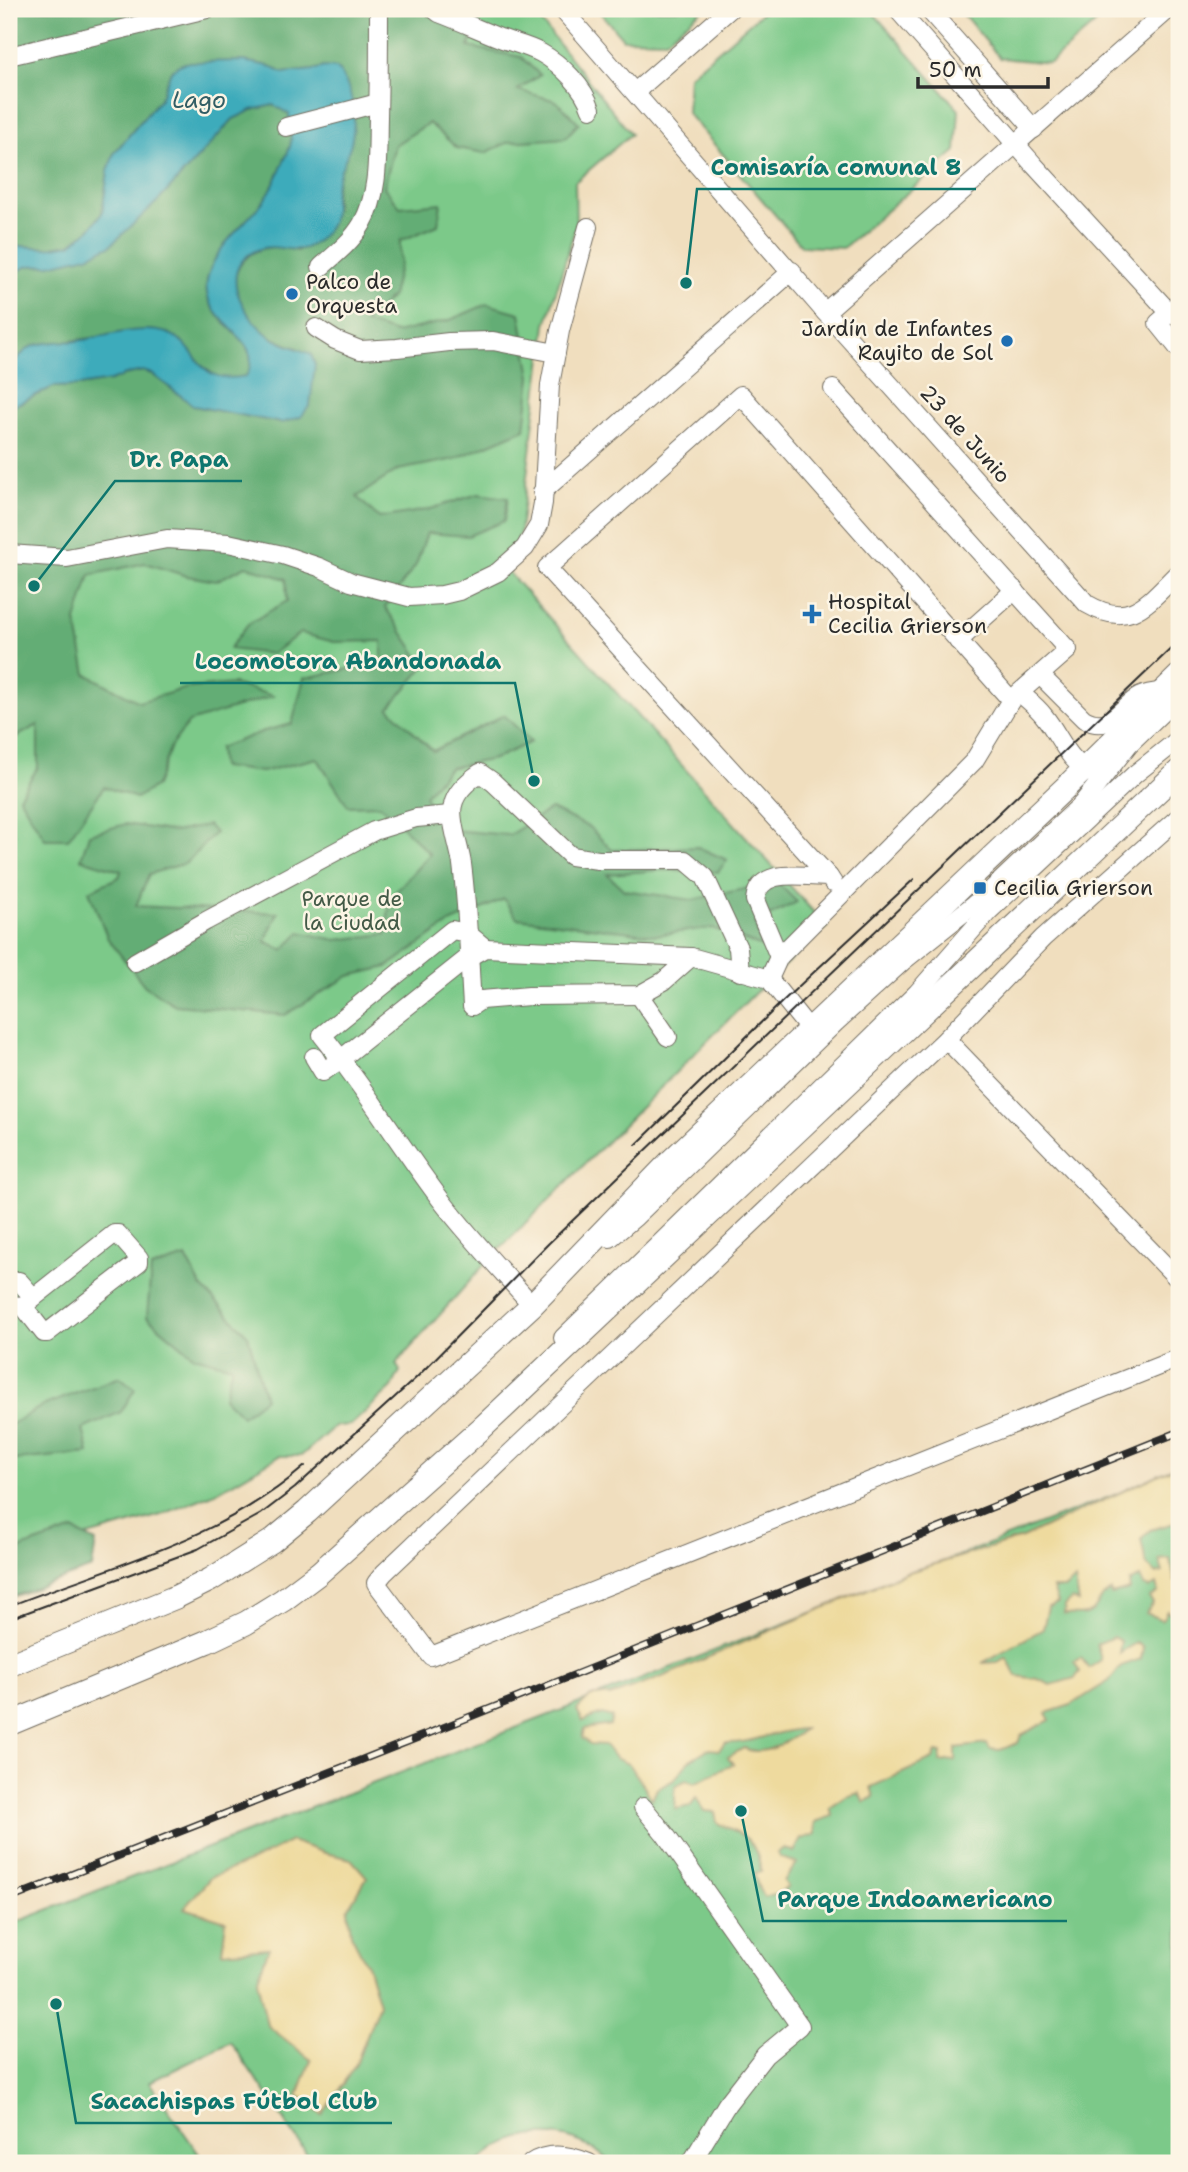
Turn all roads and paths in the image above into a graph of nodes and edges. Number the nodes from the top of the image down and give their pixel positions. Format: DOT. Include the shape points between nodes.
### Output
graph roads {
  1 [pos="207,9"];
  2 [pos="379,9"];
  3 [pos="434,9"];
  4 [pos="562,9"];
  5 [pos="730,9"];
  6 [pos="897,9"];
  7 [pos="928,9"];
  8 [pos="1169,9"];
  9 [pos="9,56"];
  10 [pos="635,92"];
  11 [pos="378,103"];
  12 [pos="591,109"];
  13 [pos="286,127"];
  14 [pos="1034,129"];
  15 [pos="1017,144"];
  16 [pos="588,227"];
  17 [pos="321,267"];
  18 [pos="792,271"];
  19 [pos="1175,309"];
  20 [pos="825,312"];
  21 [pos="316,328"];
  22 [pos="1179,349"];
  23 [pos="556,353"];
  24 [pos="834,389"];
  25 [pos="542,492"];
  26 [pos="9,554"];
  27 [pos="1179,572"];
  28 [pos="1015,590"];
  29 [pos="958,641"];
  30 [pos="1040,675"];
  31 [pos="1174,688"];
  32 [pos="1016,696"];
  33 [pos="1179,739"];
  34 [pos="1179,769"];
  35 [pos="1094,774"];
  36 [pos="1135,774"];
  37 [pos="452,815"];
  38 [pos="1179,817"];
  39 [pos="829,877"];
  40 [pos="842,893"];
  41 [pos="467,933"];
  42 [pos="477,953"];
  43 [pos="691,957"];
  44 [pos="779,957"];
  45 [pos="135,962"];
  46 [pos="740,972"];
  47 [pos="769,979"];
  48 [pos="639,995"];
  49 [pos="809,1029"];
  50 [pos="668,1037"];
  51 [pos="946,1039"];
  52 [pos="314,1057"];
  53 [pos="341,1059"];
  54 [pos="1179,1280"];
  55 [pos="19,1281"];
  56 [pos="22,1303"];
  57 [pos="531,1305"];
  58 [pos="1179,1358"];
  59 [pos="483,1427"];
  60 [pos="9,1665"];
  61 [pos="9,1724"];
  62 [pos="643,1807"];
  63 [pos="531,2163"];
  64 [pos="589,2163"];
  65 [pos="691,2163"];
  1 -- 9 [label="street"];
  2 -- 11 [label="street"];
  3 -- 12 [label="street" via="542,53 572,80"];
  4 -- 10 [label="street, 23 de Junio"];
  5 -- 10 [label="street"];
  6 -- 15 [label="street"];
  7 -- 14 [label="street"];
  8 -- 14 [label="street"];
  10 -- 18 [label="street, 23 de Junio"];
  11 -- 13 [label="street"];
  11 -- 17 [label="street" via="370,204 345,246"];
  14 -- 15 [label="street"];
  15 -- 19 [label="street"];
  15 -- 20 [label="street"];
  16 -- 23 [label="street"];
  18 -- 20 [label="street, 23 de Junio"];
  18 -- 25 [label="street"];
  19 -- 22 [label="street" via="1158,323"];
  20 -- 27 [label="street, 23 de Junio" via="1087,604 1102,613 1133,612"];
  21 -- 23 [label="street" via="360,350 492,341"];
  23 -- 25 [label="street"];
  24 -- 28 [label="street"];
  25 -- 26 [label="street" via="539,524 525,548 498,572 442,595 409,597 351,582 283,555 228,543 167,539 67,558"];
  28 -- 29 [label="street"];
  28 -- 30 [label="street" via="1068,650"];
  29 -- 32 [label="street"];
  29 -- 39 [label="street" via="741,395 547,568"];
  30 -- 31 [label="street" via="1084,719 1099,724 1111,720 1139,696"];
  30 -- 32 [label="street"];
  31 -- 35 [label="main road"];
  32 -- 35 [label="street" via="1043,714 1065,750"];
  32 -- 40 [label="street" via="974,761"];
  33 -- 36 [label="street"];
  34 -- 36 [label="street"];
  34 -- 59 [label="main road"];
  35 -- 36 [label="street"];
  35 -- 49 [label="main road"];
  35 -- 57 [label="street" via="1082,804 987,894 902,962 635,1217"];
  36 -- 59 [label="street" via="988,912 917,993 578,1322"];
  37 -- 41 [label="street" via="462,865"];
  37 -- 45 [label="street" via="415,818 374,831"];
  37 -- 46 [label="street" via="458,792 480,773 571,856 685,860 705,877 738,948"];
  38 -- 51 [label="street" via="1043,938"];
  39 -- 40 [label="street"];
  39 -- 44 [label="street" via="773,876 756,891 755,900"];
  40 -- 44 [label="street"];
  41 -- 42 [label="street"];
  41 -- 53 [label="street" via="452,930 322,1035"];
  42 -- 43 [label="street"];
  42 -- 48 [label="street" via="472,1006 481,1000 529,996"];
  42 -- 53 [label="street"];
  43 -- 46 [label="street"];
  43 -- 48 [label="street" via="664,982"];
  44 -- 47 [label="street"];
  46 -- 47 [label="street"];
  47 -- 49 [label="street"];
  48 -- 50 [label="street"];
  49 -- 57 [label="main road" via="671,1160"];
  51 -- 54 [label="street"];
  51 -- 58 [label="street" via="376,1583 431,1656"];
  52 -- 53 [label="street" via="323,1072"];
  53 -- 57 [label="street" via="444,1205"];
  55 -- 56 [label="street"];
  56 -- 56 [label="street" via="47,1333 139,1258 114,1234"];
  57 -- 60 [label="main road" via="272,1541 176,1597"];
  59 -- 61 [label="main road" via="283,1600 206,1642"];
  62 -- 65 [label="street" via="800,2026 765,2055 727,2104"];
  63 -- 64 [label="street" via="561,2155"];
}
